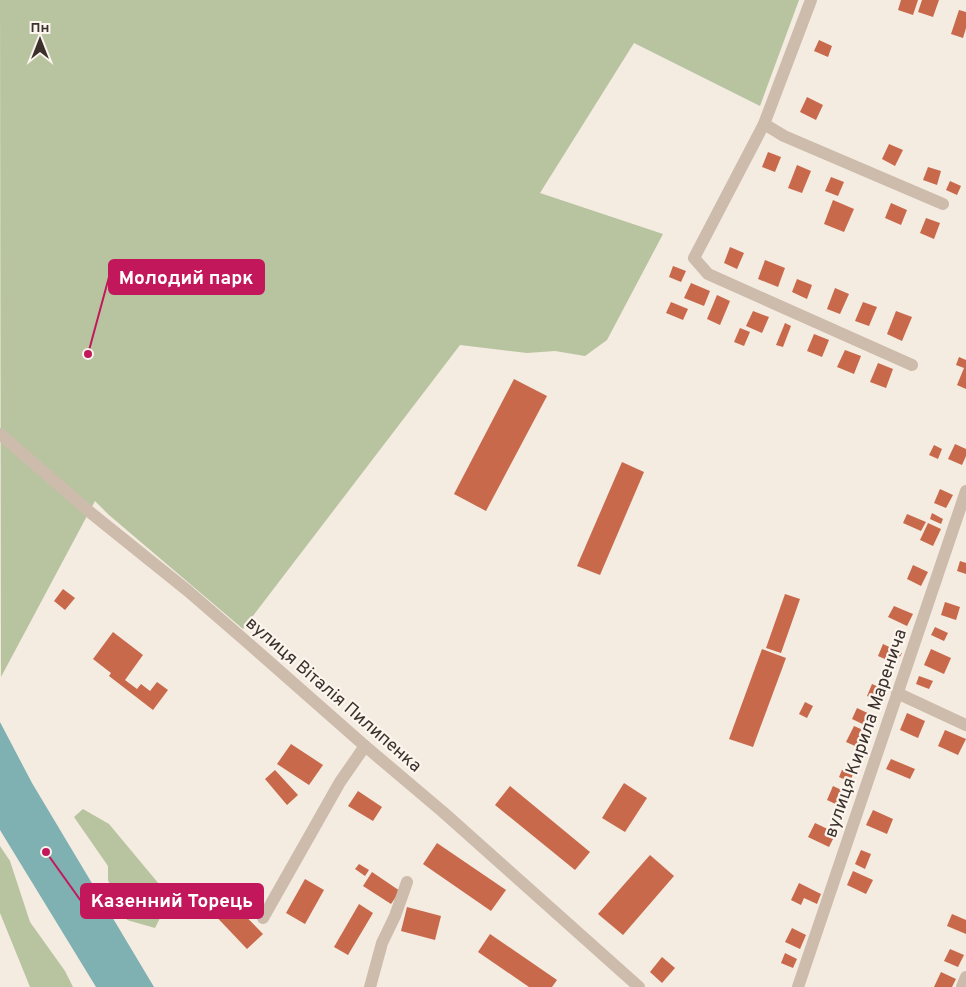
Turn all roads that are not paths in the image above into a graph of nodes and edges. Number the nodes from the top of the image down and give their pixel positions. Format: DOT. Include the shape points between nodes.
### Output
graph roads {
  1 [pos="812,0"];
  2 [pos="764,124"];
  3 [pos="943,204"];
  4 [pos="912,365"];
  5 [pos="0,434"];
  6 [pos="966,491"];
  7 [pos="897,693"];
  8 [pos="966,725"];
  9 [pos="365,746"];
  10 [pos="407,882"];
  11 [pos="263,918"];
  12 [pos="966,976"];
  13 [pos="370,987"];
  14 [pos="639,987"];
  15 [pos="798,987"];
  16 [pos="962,987"];
  1 -- 2 [label="street"];
  2 -- 3 [label="street" via="784,136"];
  2 -- 4 [label="street" via="694,258 708,274"];
  5 -- 9 [label="street, вулиця Віталія Пилипенка" via="91,514 188,591"];
  6 -- 7 [label="street, вулиця Кирила Маренича"];
  7 -- 8 [label="street"];
  7 -- 15 [label="street, вулиця Кирила Маренича"];
  9 -- 11 [label="street" via="340,782"];
  9 -- 14 [label="street, вулиця Віталія Пилипенка"];
  10 -- 13 [label="street" via="382,942"];
  12 -- 16 [label="street"];
}
